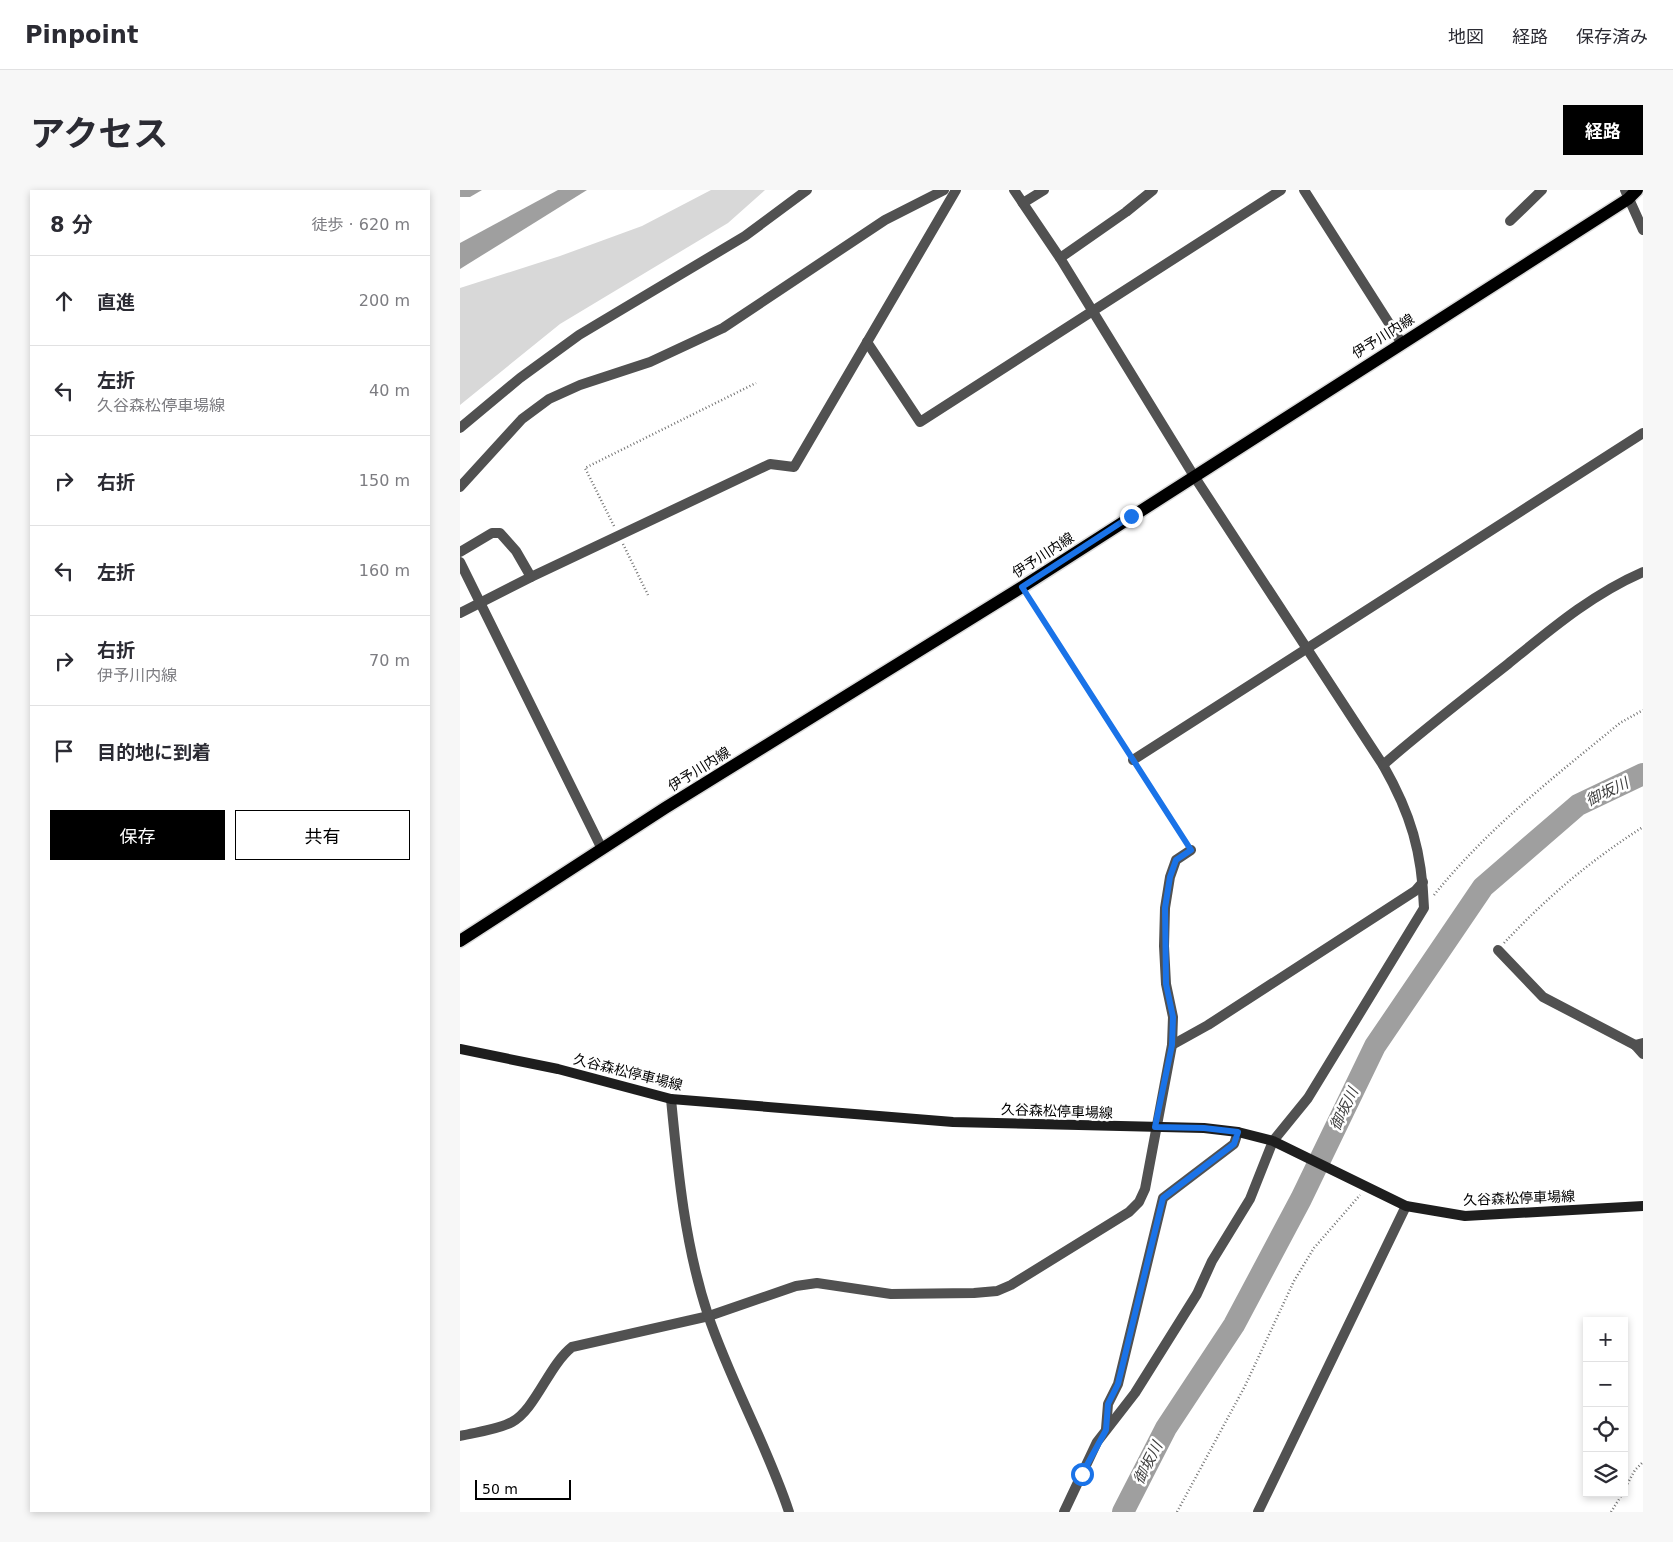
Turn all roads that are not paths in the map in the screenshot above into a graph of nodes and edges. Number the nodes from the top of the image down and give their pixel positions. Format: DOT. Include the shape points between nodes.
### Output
graph roads {
  1 [pos="807,190"];
  2 [pos="944,190"];
  3 [pos="956,190"];
  4 [pos="1014,190"];
  5 [pos="1044,190"];
  6 [pos="1153,190"];
  7 [pos="1281,190"];
  8 [pos="1304,190"];
  9 [pos="1542,190"];
  10 [pos="1630,193"];
  11 [pos="1023,203"];
  12 [pos="1510,221"];
  13 [pos="1643,230"];
  14 [pos="1060,258"];
  15 [pos="1092,311"];
  16 [pos="867,342"];
  17 [pos="1402,342"];
  18 [pos="460,428"];
  19 [pos="1643,433"];
  20 [pos="1194,476"];
  21 [pos="460,487"];
  22 [pos="460,552"];
  23 [pos="460,562"];
  24 [pos="1643,572"];
  25 [pos="530,577"];
  26 [pos="480,604"];
  27 [pos="460,613"];
  28 [pos="1307,647"];
  29 [pos="1132,760"];
  30 [pos="1383,765"];
  31 [pos="602,849"];
  32 [pos="1191,850"];
  33 [pos="1423,882"];
  34 [pos="460,941"];
  35 [pos="1498,950"];
  36 [pos="1639,1044"];
  37 [pos="1172,1045"];
  38 [pos="460,1049"];
  39 [pos="1643,1054"];
  40 [pos="671,1099"];
  41 [pos="1155,1127"];
  42 [pos="1238,1132"];
  43 [pos="1278,1143"];
  44 [pos="1406,1206"];
  45 [pos="1643,1206"];
  46 [pos="709,1316"];
  47 [pos="1106,1430"];
  48 [pos="460,1436"];
  49 [pos="789,1512"];
  50 [pos="1064,1512"];
  51 [pos="1258,1512"];
  1 -- 18 [label="street" via="745,236 579,335"];
  2 -- 21 [label="street" via="885,220 723,328 650,362 549,399 522,419"];
  3 -- 16 [label="street"];
  4 -- 11 [label="street"];
  5 -- 11 [label="street"];
  6 -- 14 [label="street"];
  7 -- 15 [label="street"];
  8 -- 17 [label="street"];
  9 -- 12 [label="street"];
  10 -- 13 [label="street"];
  10 -- 17 [label="main road, 伊予川内線"];
  11 -- 14 [label="street"];
  14 -- 15 [label="street"];
  15 -- 16 [label="street" via="920,422"];
  15 -- 20 [label="street"];
  16 -- 25 [label="street" via="794,467 770,464"];
  17 -- 20 [label="main road, 伊予川内線"];
  19 -- 28 [label="street"];
  20 -- 28 [label="street"];
  20 -- 31 [label="main road, 伊予川内線"];
  22 -- 25 [label="street" via="492,533 500,533 516,551"];
  23 -- 26 [label="street"];
  24 -- 30 [label="street" via="1576,610"];
  25 -- 26 [label="street"];
  26 -- 27 [label="street"];
  26 -- 31 [label="street"];
  28 -- 29 [label="street"];
  28 -- 30 [label="street"];
  30 -- 33 [label="street" via="1401,796 1414,829"];
  31 -- 34 [label="main road, 伊予川内線"];
  32 -- 37 [label="street" via="1176,860 1165,908 1164,946 1166,984 1173,1017"];
  33 -- 37 [label="street" via="1415,891"];
  33 -- 43 [label="street" via="1424,908"];
  35 -- 36 [label="street" via="1543,997"];
  36 -- 39 [label="street"];
  37 -- 41 [label="street"];
  38 -- 40 [label="main road, 久谷森松停車場線" via="558,1069"];
  40 -- 41 [label="main road, 久谷森松停車場線" via="953,1122"];
  40 -- 46 [label="street" via="682,1204 696,1273"];
  41 -- 42 [label="main road, 久谷森松停車場線"];
  41 -- 46 [label="street" via="1145,1189 1139,1202 1129,1212 1011,1285 974,1293 891,1294 817,1283 796,1286"];
  42 -- 43 [label="main road, 久谷森松停車場線"];
  42 -- 47 [label="street" via="1234,1144 1163,1198 1118,1384 1108,1404"];
  43 -- 44 [label="main road, 久谷森松停車場線"];
  43 -- 47 [label="street" via="1197,1294 1134,1393"];
  44 -- 45 [label="main road, 久谷森松停車場線" via="1465,1216"];
  44 -- 51 [label="street"];
  46 -- 48 [label="street" via="572,1347 562,1355 525,1412 512,1422"];
  46 -- 49 [label="street"];
  47 -- 50 [label="street" via="1097,1442"];
}
